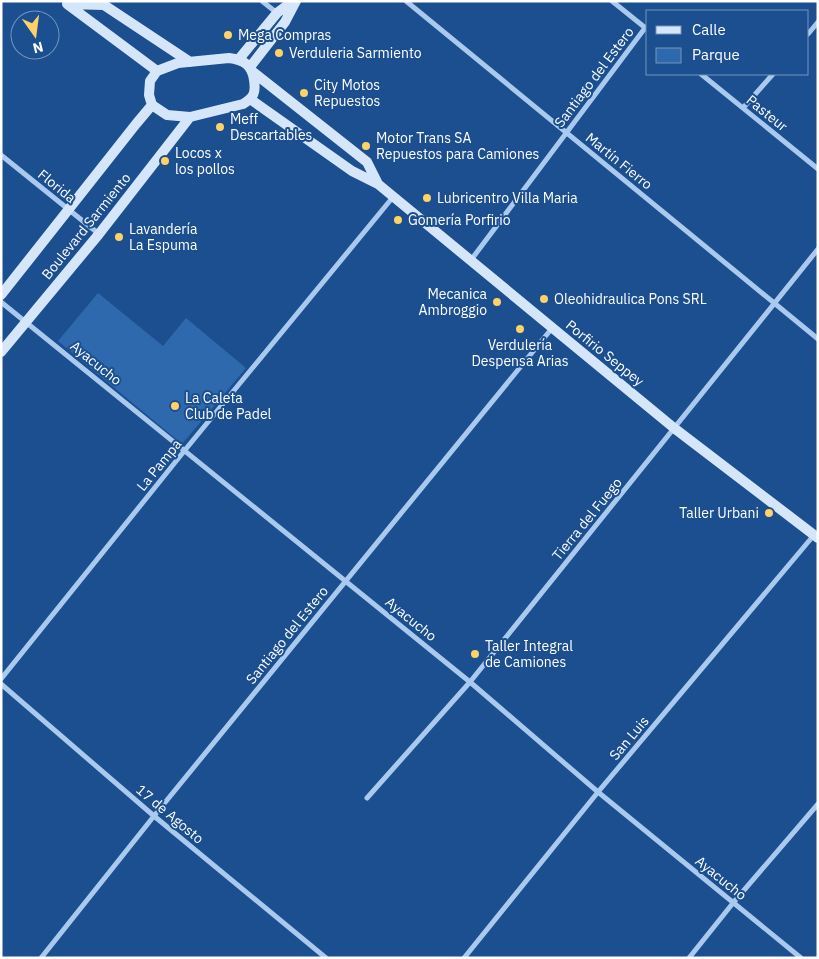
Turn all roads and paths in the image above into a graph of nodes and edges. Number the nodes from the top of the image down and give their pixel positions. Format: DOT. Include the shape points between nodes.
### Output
graph roads {
  1 [pos="262,1"];
  2 [pos="295,1"];
  3 [pos="406,1"];
  4 [pos="612,1"];
  5 [pos="66,3"];
  6 [pos="277,14"];
  7 [pos="818,22"];
  8 [pos="646,29"];
  9 [pos="809,33"];
  10 [pos="239,59"];
  11 [pos="190,62"];
  12 [pos="251,69"];
  13 [pos="157,70"];
  14 [pos="702,75"];
  15 [pos="772,75"];
  16 [pos="250,99"];
  17 [pos="152,106"];
  18 [pos="743,108"];
  19 [pos="190,117"];
  20 [pos="566,133"];
  21 [pos="1,155"];
  22 [pos="818,169"];
  23 [pos="378,184"];
  24 [pos="393,196"];
  25 [pos="69,210"];
  26 [pos="99,234"];
  27 [pos="818,249"];
  28 [pos="471,260"];
  29 [pos="1,295"];
  30 [pos="1,302"];
  31 [pos="774,303"];
  32 [pos="26,321"];
  33 [pos="553,328"];
  34 [pos="818,339"];
  35 [pos="1,352"];
  36 [pos="674,428"];
  37 [pos="185,450"];
  38 [pos="816,537"];
  39 [pos="346,580"];
  40 [pos="1,679"];
  41 [pos="470,682"];
  42 [pos="1,684"];
  43 [pos="598,792"];
  44 [pos="367,798"];
  45 [pos="818,804"];
  46 [pos="154,816"];
  47 [pos="733,902"];
  48 [pos="41,958"];
  49 [pos="326,958"];
  50 [pos="464,958"];
  51 [pos="689,958"];
  52 [pos="801,958"];
  1 -- 6 [label="street"];
  2 -- 6 [label="main road"];
  2 -- 12 [label="main road" via="285,22"];
  3 -- 20 [label="street, Martín Fierro"];
  4 -- 8 [label="street"];
  5 -- 11 [label="main road" via="104,5"];
  5 -- 13 [label="main road"];
  6 -- 10 [label="main road"];
  7 -- 9 [label="street"];
  8 -- 20 [label="street, Santiago del Estero"];
  10 -- 11 [label="main road"];
  10 -- 12 [label="main road, Porfirio Seppey"];
  11 -- 13 [label="main road"];
  12 -- 16 [label="main road" via="255,92"];
  12 -- 23 [label="main road, Porfirio Seppey" via="367,162"];
  13 -- 17 [label="main road" via="150,81 148,95"];
  14 -- 18 [label="street, Pasteur"];
  15 -- 18 [label="street"];
  16 -- 19 [label="main road" via="243,104"];
  16 -- 23 [label="main road, Porfirio Seppey" via="352,171"];
  17 -- 19 [label="main road" via="167,115"];
  17 -- 25 [label="main road, Boulevard Sarmiento"];
  18 -- 22 [label="street, Pasteur"];
  19 -- 26 [label="main road, Boulevard Sarmiento"];
  20 -- 28 [label="street, Santiago del Estero"];
  20 -- 31 [label="street, Martín Fierro"];
  21 -- 25 [label="street, Florida"];
  23 -- 24 [label="main road, Porfirio Seppey"];
  24 -- 28 [label="main road, Porfirio Seppey"];
  24 -- 37 [label="street, La Pampa"];
  25 -- 26 [label="street, Florida"];
  25 -- 29 [label="main road, Boulevard Sarmiento"];
  26 -- 32 [label="main road, Boulevard Sarmiento"];
  27 -- 31 [label="street, Tierra del Fuego"];
  28 -- 33 [label="main road, Porfirio Seppey"];
  30 -- 32 [label="street, Ayacucho"];
  31 -- 34 [label="street, Martín Fierro"];
  31 -- 36 [label="street, Tierra del Fuego"];
  32 -- 35 [label="main road, Boulevard Sarmiento"];
  32 -- 37 [label="street, Ayacucho"];
  33 -- 36 [label="main road, Porfirio Seppey"];
  33 -- 39 [label="street, Santiago del Estero"];
  36 -- 38 [label="main road, Porfirio Seppey"];
  36 -- 41 [label="street, Tierra del Fuego"];
  37 -- 39 [label="street, Ayacucho"];
  37 -- 40 [label="street, La Pampa"];
  38 -- 43 [label="street, San Luis"];
  39 -- 41 [label="street, Ayacucho"];
  39 -- 46 [label="street, Santiago del Estero"];
  41 -- 43 [label="street, Ayacucho"];
  41 -- 44 [label="street, Tierra del Fuego"];
  42 -- 46 [label="street, 17 de Agosto"];
  43 -- 47 [label="street, Ayacucho"];
  43 -- 50 [label="street, San Luis"];
  45 -- 47 [label="street"];
  46 -- 48 [label="street, Santiago del Estero"];
  46 -- 49 [label="street, 17 de Agosto"];
  47 -- 51 [label="street"];
  47 -- 52 [label="street, Ayacucho"];
}
